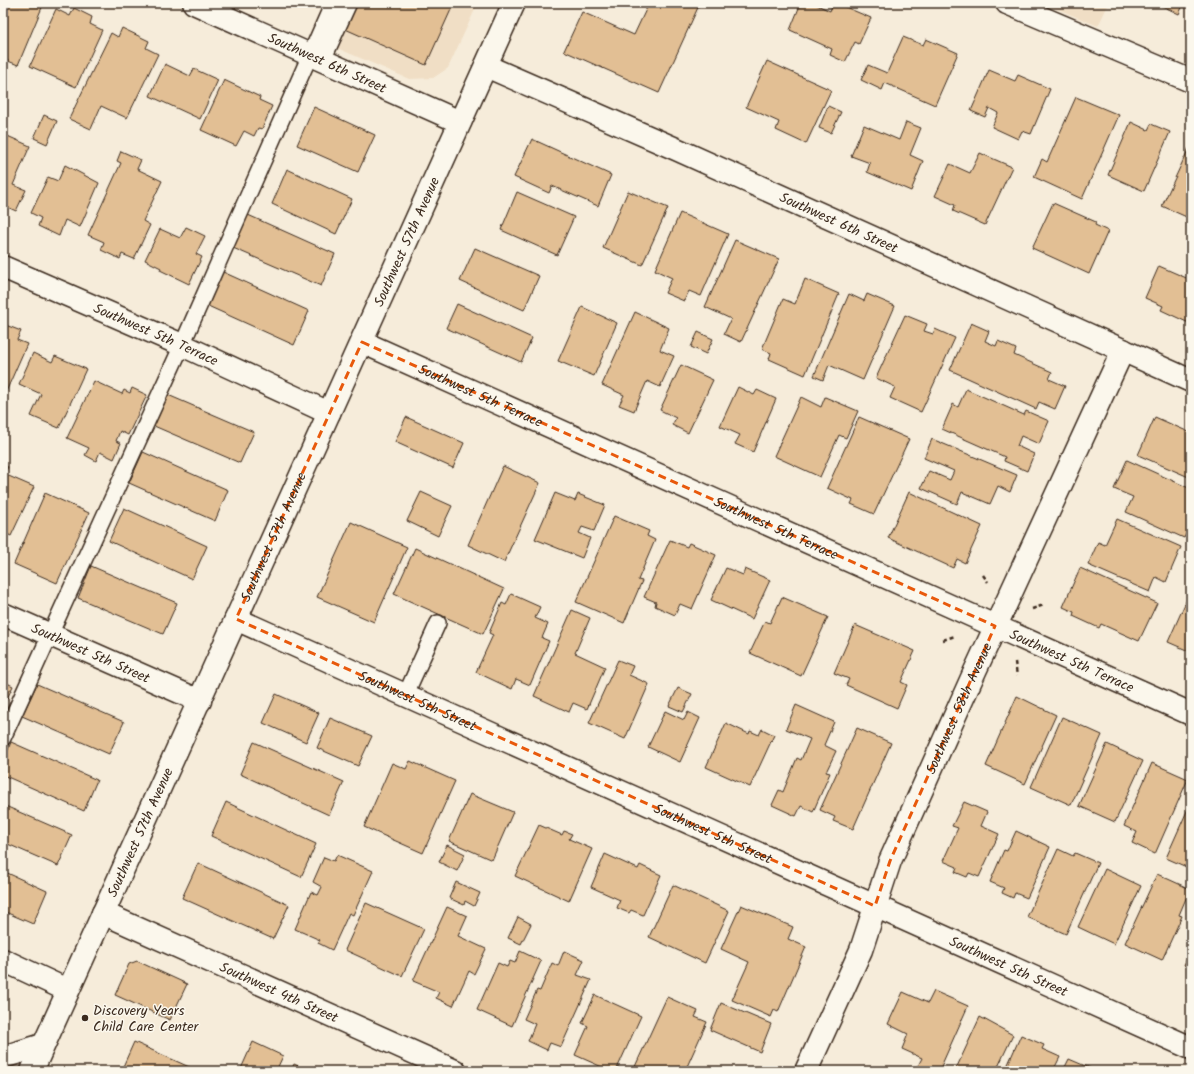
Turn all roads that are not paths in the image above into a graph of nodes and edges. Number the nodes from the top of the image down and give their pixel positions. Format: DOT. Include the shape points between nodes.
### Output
graph roads {
  1 [pos="194,3"];
  2 [pos="332,3"];
  3 [pos="349,3"];
  4 [pos="514,3"];
  5 [pos="1013,4"];
  6 [pos="316,57"];
  7 [pos="486,66"];
  8 [pos="1191,81"];
  9 [pos="460,122"];
  10 [pos="3,267"];
  11 [pos="362,342"];
  12 [pos="182,345"];
  13 [pos="1123,350"];
  14 [pos="1191,381"];
  15 [pos="329,413"];
  16 [pos="3,614"];
  17 [pos="236,619"];
  18 [pos="438,623"];
  19 [pos="995,626"];
  20 [pos="50,634"];
  21 [pos="405,696"];
  22 [pos="200,701"];
  23 [pos="1191,714"];
  24 [pos="3,738"];
  25 [pos="875,906"];
  26 [pos="103,913"];
  27 [pos="3,960"];
  28 [pos="68,990"];
  29 [pos="43,1045"];
  30 [pos="1191,1048"];
  31 [pos="3,1056"];
  32 [pos="32,1071"];
  33 [pos="455,1071"];
  34 [pos="806,1071"];
  1 -- 6 [label="street, Southwest 6th Street"];
  2 -- 6 [label="lane"];
  3 -- 6 [label="lane"];
  4 -- 7 [label="street, Southwest 57th Avenue"];
  5 -- 8 [label="street"];
  6 -- 9 [label="street, Southwest 6th Street"];
  6 -- 12 [label="lane"];
  7 -- 9 [label="street, Southwest 57th Avenue"];
  7 -- 13 [label="street, Southwest 6th Street"];
  9 -- 11 [label="street, Southwest 57th Avenue"];
  10 -- 12 [label="street, Southwest 5th Terrace"];
  11 -- 15 [label="street, Southwest 57th Avenue"];
  11 -- 19 [label="street, Southwest 5th Terrace"];
  12 -- 15 [label="street, Southwest 5th Terrace"];
  12 -- 20 [label="lane"];
  13 -- 14 [label="street, Southwest 6th Street"];
  13 -- 19 [label="street, Southwest 58th Avenue"];
  15 -- 17 [label="street, Southwest 57th Avenue"];
  16 -- 20 [label="street, Southwest 5th Street"];
  17 -- 21 [label="street, Southwest 5th Street"];
  17 -- 22 [label="street, Southwest 57th Avenue"];
  18 -- 21 [label="lane"];
  19 -- 23 [label="street, Southwest 5th Terrace"];
  19 -- 25 [label="street, Southwest 58th Avenue" via="890,861"];
  20 -- 22 [label="street, Southwest 5th Street"];
  20 -- 24 [label="lane"];
  21 -- 25 [label="street, Southwest 5th Street"];
  22 -- 26 [label="street, Southwest 57th Avenue"];
  25 -- 30 [label="street, Southwest 5th Street"];
  25 -- 34 [label="street, Southwest 58th Avenue" via="861,950"];
  26 -- 28 [label="street, Southwest 57th Avenue"];
  26 -- 33 [label="street, Southwest 4th Street"];
  27 -- 28 [label="street"];
  28 -- 29 [label="street, Southwest 57th Avenue"];
  29 -- 31 [label="street"];
  29 -- 32 [label="street, Southwest 57th Avenue"];
}
